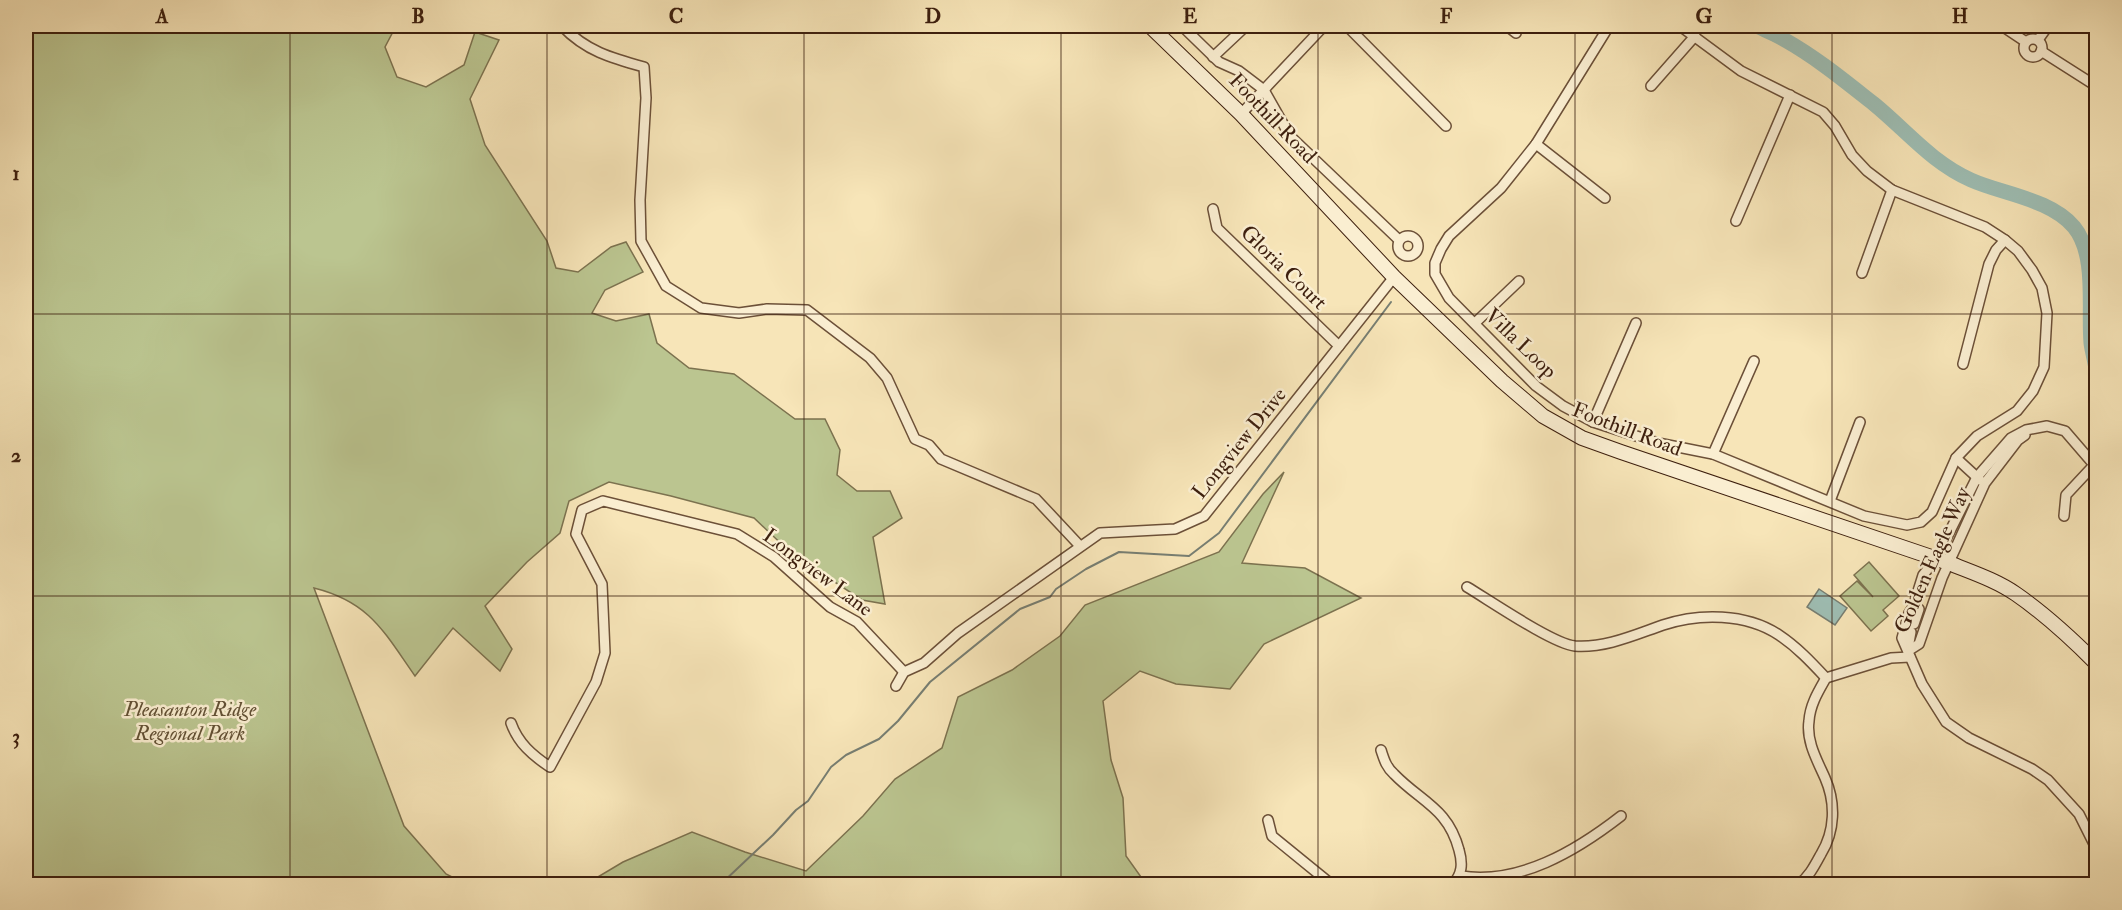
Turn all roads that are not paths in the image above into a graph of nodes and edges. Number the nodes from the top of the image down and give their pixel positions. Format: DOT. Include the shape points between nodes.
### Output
graph roads {
  1 [pos="562,26"];
  2 [pos="1150,26"];
  3 [pos="1182,26"];
  4 [pos="1246,26"];
  5 [pos="1324,26"];
  6 [pos="1347,26"];
  7 [pos="1507,26"];
  8 [pos="1609,26"];
  9 [pos="1680,26"];
  10 [pos="2002,26"];
  11 [pos="2048,26"];
  12 [pos="1516,33"];
  13 [pos="1695,36"];
  14 [pos="2038,40"];
  15 [pos="2026,42"];
  16 [pos="2041,51"];
  17 [pos="1213,57"];
  18 [pos="1651,86"];
  19 [pos="2097,86"];
  20 [pos="1264,90"];
  21 [pos="1790,95"];
  22 [pos="1242,114"];
  23 [pos="1446,126"];
  24 [pos="1536,144"];
  25 [pos="1892,190"];
  26 [pos="1605,198"];
  27 [pos="1213,209"];
  28 [pos="1736,221"];
  29 [pos="1399,240"];
  30 [pos="2005,240"];
  31 [pos="1862,273"];
  32 [pos="1394,277"];
  33 [pos="1519,281"];
  34 [pos="1636,322"];
  35 [pos="1474,323"];
  36 [pos="1339,346"];
  37 [pos="1754,361"];
  38 [pos="1963,363"];
  39 [pos="1593,422"];
  40 [pos="1860,422"];
  41 [pos="1713,454"];
  42 [pos="1956,458"];
  43 [pos="2095,466"];
  44 [pos="1981,480"];
  45 [pos="1830,501"];
  46 [pos="2064,516"];
  47 [pos="1080,546"];
  48 [pos="1942,561"];
  49 [pos="1467,586"];
  50 [pos="1916,608"];
  51 [pos="1930,612"];
  52 [pos="1909,654"];
  53 [pos="2097,663"];
  54 [pos="904,672"];
  55 [pos="1826,678"];
  56 [pos="896,686"];
  57 [pos="511,723"];
  58 [pos="1381,750"];
  59 [pos="1621,816"];
  60 [pos="1268,820"];
  61 [pos="2097,848"];
  62 [pos="1461,876"];
  63 [pos="1331,885"];
  64 [pos="1453,885"];
  65 [pos="1799,885"];
  1 -- 47 [label="street" via="572,37 605,57 644,67 641,241 666,285 701,308 739,313 807,310 870,358 887,378 915,439 928,445 941,459 1036,499"];
  2 -- 22 [label="main road, Foothill Road"];
  3 -- 17 [label="street"];
  4 -- 17 [label="street"];
  5 -- 20 [label="street"];
  6 -- 23 [label="street"];
  7 -- 12 [label="street"];
  8 -- 24 [label="street, Villa Loop"];
  9 -- 13 [label="street, Villa Loop"];
  10 -- 15 [label="street"];
  11 -- 14 [label="street"];
  13 -- 18 [label="street"];
  13 -- 21 [label="street, Villa Loop" via="1741,70"];
  14 -- 15 [label="street" via="2031,38"];
  14 -- 16 [label="street"];
  15 -- 16 [label="street" via="2024,50 2028,56 2034,57"];
  16 -- 19 [label="street"];
  17 -- 20 [label="street"];
  20 -- 22 [label="street"];
  20 -- 29 [label="street" via="1290,136"];
  21 -- 25 [label="street, Villa Loop" via="1823,112 1852,155"];
  21 -- 28 [label="street"];
  22 -- 32 [label="main road, Foothill Road"];
  24 -- 26 [label="street"];
  24 -- 35 [label="street, Villa Loop" via="1501,188 1449,236 1435,263 1439,283"];
  25 -- 30 [label="street, Villa Loop" via="1985,227"];
  25 -- 31 [label="street"];
  27 -- 36 [label="street, Gloria Court" via="1217,228"];
  30 -- 38 [label="street" via="1989,264"];
  30 -- 42 [label="street, Villa Loop" via="2018,251 2042,288 2047,313 2044,367 2033,391 2017,411 1977,436"];
  32 -- 36 [label="street, Longview Drive"];
  32 -- 48 [label="main road, Foothill Road" via="1543,416 1582,438"];
  33 -- 35 [label="street"];
  34 -- 39 [label="street"];
  35 -- 39 [label="street, Villa Loop" via="1536,386"];
  36 -- 47 [label="street, Longview Drive" via="1204,516 1175,529 1101,533"];
  37 -- 41 [label="street"];
  39 -- 41 [label="street, Villa Loop" via="1658,443"];
  40 -- 45 [label="street"];
  41 -- 45 [label="street, Villa Loop"];
  42 -- 44 [label="street"];
  42 -- 45 [label="street, Villa Loop" via="1932,512 1921,522 1907,525 1864,516"];
  43 -- 44 [label="street, Golden Eagle Way" via="2066,431 2047,426 2034,428 2018,440"];
  43 -- 46 [label="street" via="2066,495"];
  44 -- 48 [label="street, Golden Eagle Way"];
  47 -- 54 [label="street, Longview Drive" via="958,633 924,663"];
  48 -- 50 [label="street, Golden Eagle Way" via="1923,575"];
  48 -- 51 [label="street, Golden Eagle Way"];
  48 -- 53 [label="main road, Foothill Road" via="2015,593"];
  49 -- 55 [label="street" via="1551,638 1572,646 1598,646 1690,618 1735,619 1777,633"];
  50 -- 51 [label="street"];
  50 -- 52 [label="street, Golden Eagle Way"];
  50 -- 52 [label="street, Golden Eagle Way" via="1909,613 1902,638"];
  51 -- 52 [label="street, Golden Eagle Way" via="1919,644"];
  52 -- 55 [label="street"];
  52 -- 61 [label="street, Golden Eagle Way" via="1946,722 2048,780 2079,814"];
  54 -- 56 [label="street"];
  54 -- 57 [label="street, Longview Lane" via="857,622 830,607 774,557 737,534 603,501 582,510 576,534 602,584 605,653 596,682 550,767 523,745"];
  55 -- 65 [label="street" via="1813,701 1808,722 1813,753 1832,801 1833,819 1823,850"];
  58 -- 62 [label="street" via="1393,774 1449,824 1461,859"];
  59 -- 62 [label="street" via="1596,835 1515,874 1495,878"];
  60 -- 63 [label="street" via="1272,836"];
  62 -- 64 [label="street"];
}
